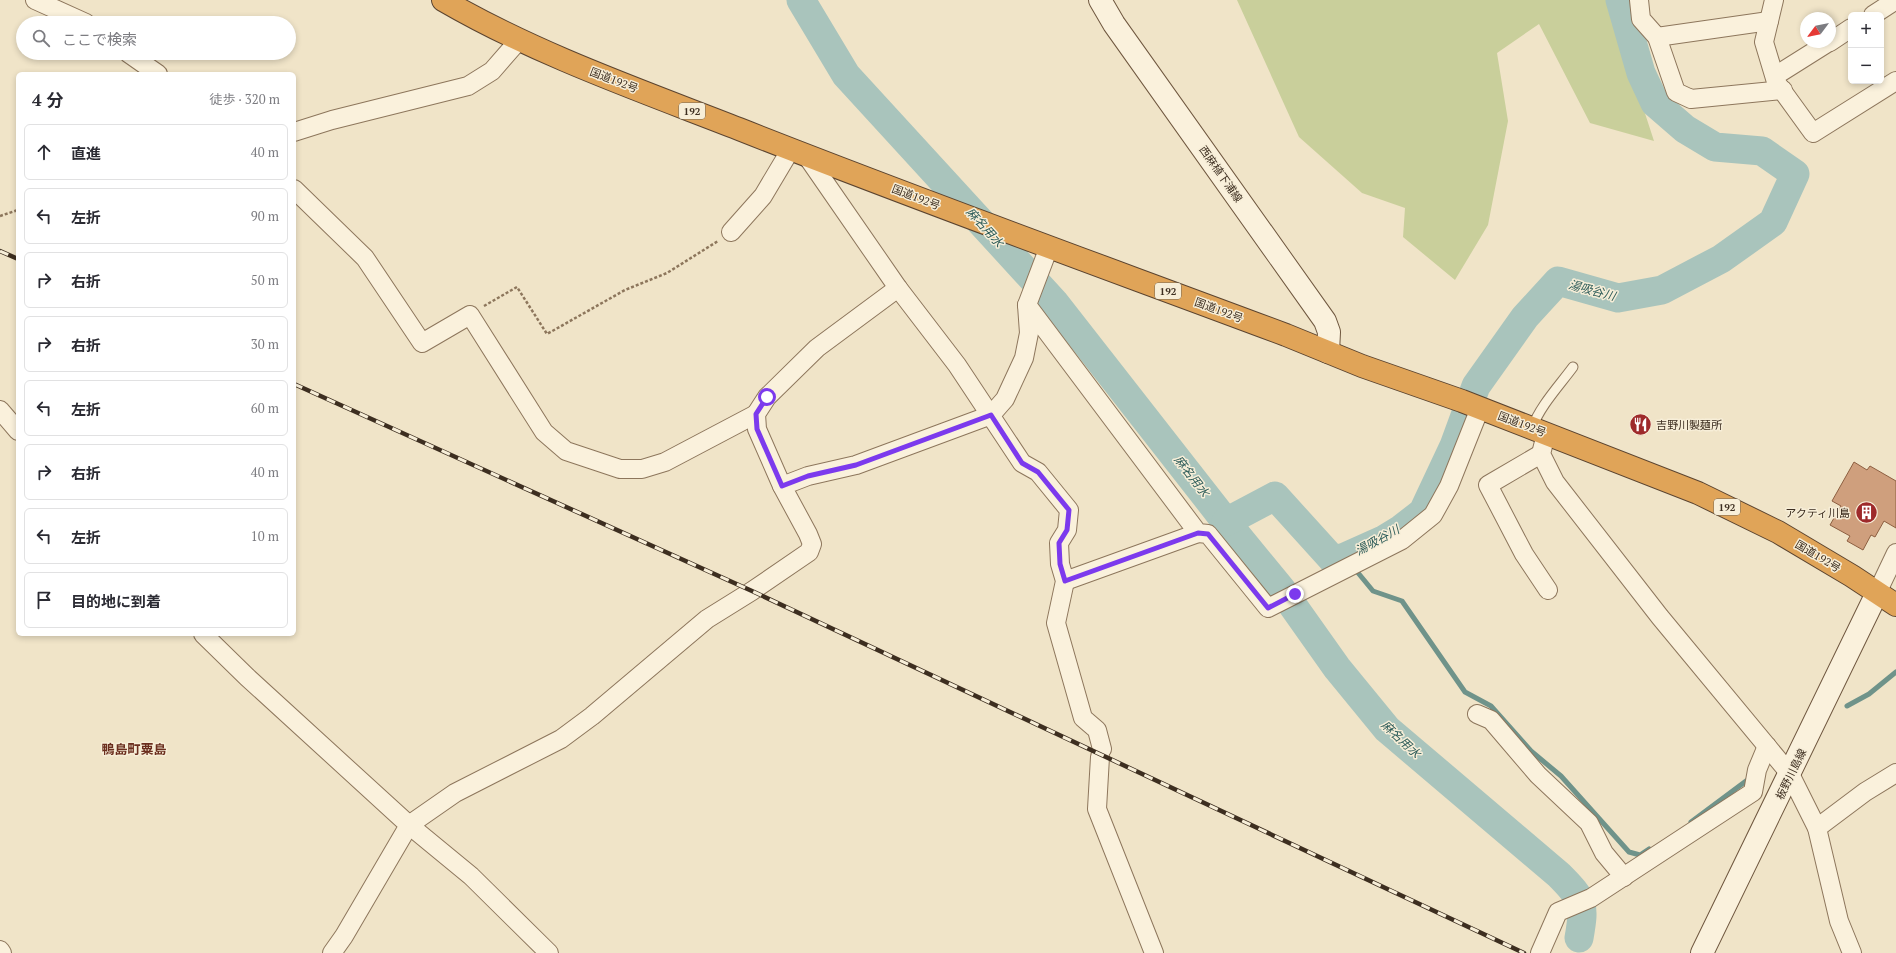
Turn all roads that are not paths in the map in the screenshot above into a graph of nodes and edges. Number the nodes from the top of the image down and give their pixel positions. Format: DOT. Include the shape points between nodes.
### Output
graph roads {
  1 [pos="35,0"];
  2 [pos="443,0"];
  3 [pos="1100,0"];
  4 [pos="1639,0"];
  5 [pos="1774,0"];
  6 [pos="1896,0"];
  7 [pos="1878,12"];
  8 [pos="70,16"];
  9 [pos="1769,22"];
  10 [pos="1848,30"];
  11 [pos="1657,37"];
  12 [pos="1836,38"];
  13 [pos="519,40"];
  14 [pos="1823,48"];
  15 [pos="138,60"];
  16 [pos="155,72"];
  17 [pos="1896,81"];
  18 [pos="1779,83"];
  19 [pos="296,131"];
  20 [pos="798,152"];
  21 [pos="296,191"];
  22 [pos="732,232"];
  23 [pos="1049,247"];
  24 [pos="898,288"];
  25 [pos="1028,300"];
  26 [pos="1328,352"];
  27 [pos="1574,367"];
  28 [pos="1473,405"];
  29 [pos="0,410"];
  30 [pos="756,414"];
  31 [pos="991,415"];
  32 [pos="16,428"];
  33 [pos="1539,431"];
  34 [pos="1540,454"];
  35 [pos="782,486"];
  36 [pos="1198,533"];
  37 [pos="1896,553"];
  38 [pos="1065,581"];
  39 [pos="1548,590"];
  40 [pos="1878,593"];
  41 [pos="1896,605"];
  42 [pos="205,636"];
  43 [pos="1477,714"];
  44 [pos="1767,746"];
  45 [pos="1896,773"];
  46 [pos="1790,774"];
  47 [pos="409,825"];
  48 [pos="1817,828"];
  49 [pos="1624,877"];
  50 [pos="0,950"];
  51 [pos="1152,952"];
  52 [pos="2,953"];
  53 [pos="332,953"];
  54 [pos="549,953"];
  55 [pos="1540,953"];
  56 [pos="1702,953"];
  57 [pos="1852,953"];
  1 -- 8 [label="street"];
  2 -- 13 [label="highway, 国道192号 / 192"];
  3 -- 26 [label="main road, 西麻植下浦線" via="1114,24 1325,321 1329,332"];
  4 -- 11 [label="street" via="1641,19"];
  5 -- 9 [label="street"];
  6 -- 7 [label="street"];
  9 -- 11 [label="street"];
  9 -- 18 [label="street" via="1764,42"];
  10 -- 12 [label="street"];
  11 -- 18 [label="street" via="1676,92 1691,100"];
  13 -- 19 [label="street" via="492,72 468,86"];
  13 -- 20 [label="highway, 国道192号 / 192"];
  14 -- 18 [label="street"];
  15 -- 16 [label="street"];
  17 -- 18 [label="street" via="1813,133"];
  20 -- 22 [label="street"];
  20 -- 23 [label="highway, 国道192号 / 192"];
  20 -- 24 [label="street"];
  21 -- 30 [label="street" via="365,258 422,343 470,315 544,432 566,451 620,469 642,469 665,462"];
  23 -- 25 [label="street"];
  23 -- 26 [label="highway, 国道192号 / 192"];
  24 -- 30 [label="street" via="817,348 767,397"];
  24 -- 31 [label="street" via="957,365"];
  25 -- 31 [label="street" via="1029,333 1024,358 1005,399"];
  25 -- 36 [label="street"];
  26 -- 28 [label="highway, 国道192号 / 192"];
  27 -- 33 [label="lane" via="1535,420"];
  28 -- 33 [label="highway, 国道192号 / 192"];
  28 -- 36 [label="street" via="1449,486 1433,516 1402,540 1268,608 1208,534"];
  29 -- 32 [label="street"];
  30 -- 35 [label="street" via="757,429"];
  31 -- 35 [label="street" via="856,465 808,476"];
  31 -- 38 [label="street" via="1022,463 1038,472 1069,510 1067,530 1059,543 1060,564"];
  33 -- 34 [label="street"];
  33 -- 40 [label="highway, 国道192号 / 192" via="1698,493 1778,532"];
  34 -- 39 [label="street" via="1488,485 1524,554"];
  34 -- 44 [label="street" via="1560,488 1660,617"];
  35 -- 47 [label="street" via="808,534 812,544 809,552 752,592 707,619 561,739 455,793"];
  36 -- 38 [label="street"];
  37 -- 40 [label="street"];
  38 -- 51 [label="street" via="1056,623 1083,718 1097,730 1101,753 1098,809"];
  40 -- 41 [label="highway, 国道192号 / 192"];
  40 -- 46 [label="main road, 板野川島線"];
  42 -- 47 [label="street"];
  43 -- 49 [label="street" via="1491,720 1538,775 1589,822 1604,853"];
  44 -- 46 [label="street"];
  44 -- 49 [label="street" via="1757,770 1753,792"];
  45 -- 48 [label="street" via="1865,792"];
  46 -- 48 [label="street"];
  46 -- 56 [label="main road, 板野川島線"];
  47 -- 53 [label="street"];
  47 -- 54 [label="street" via="471,876"];
  48 -- 57 [label="street" via="1839,921"];
  49 -- 55 [label="street" via="1591,898 1558,912"];
  50 -- 52 [label="street"];
}
